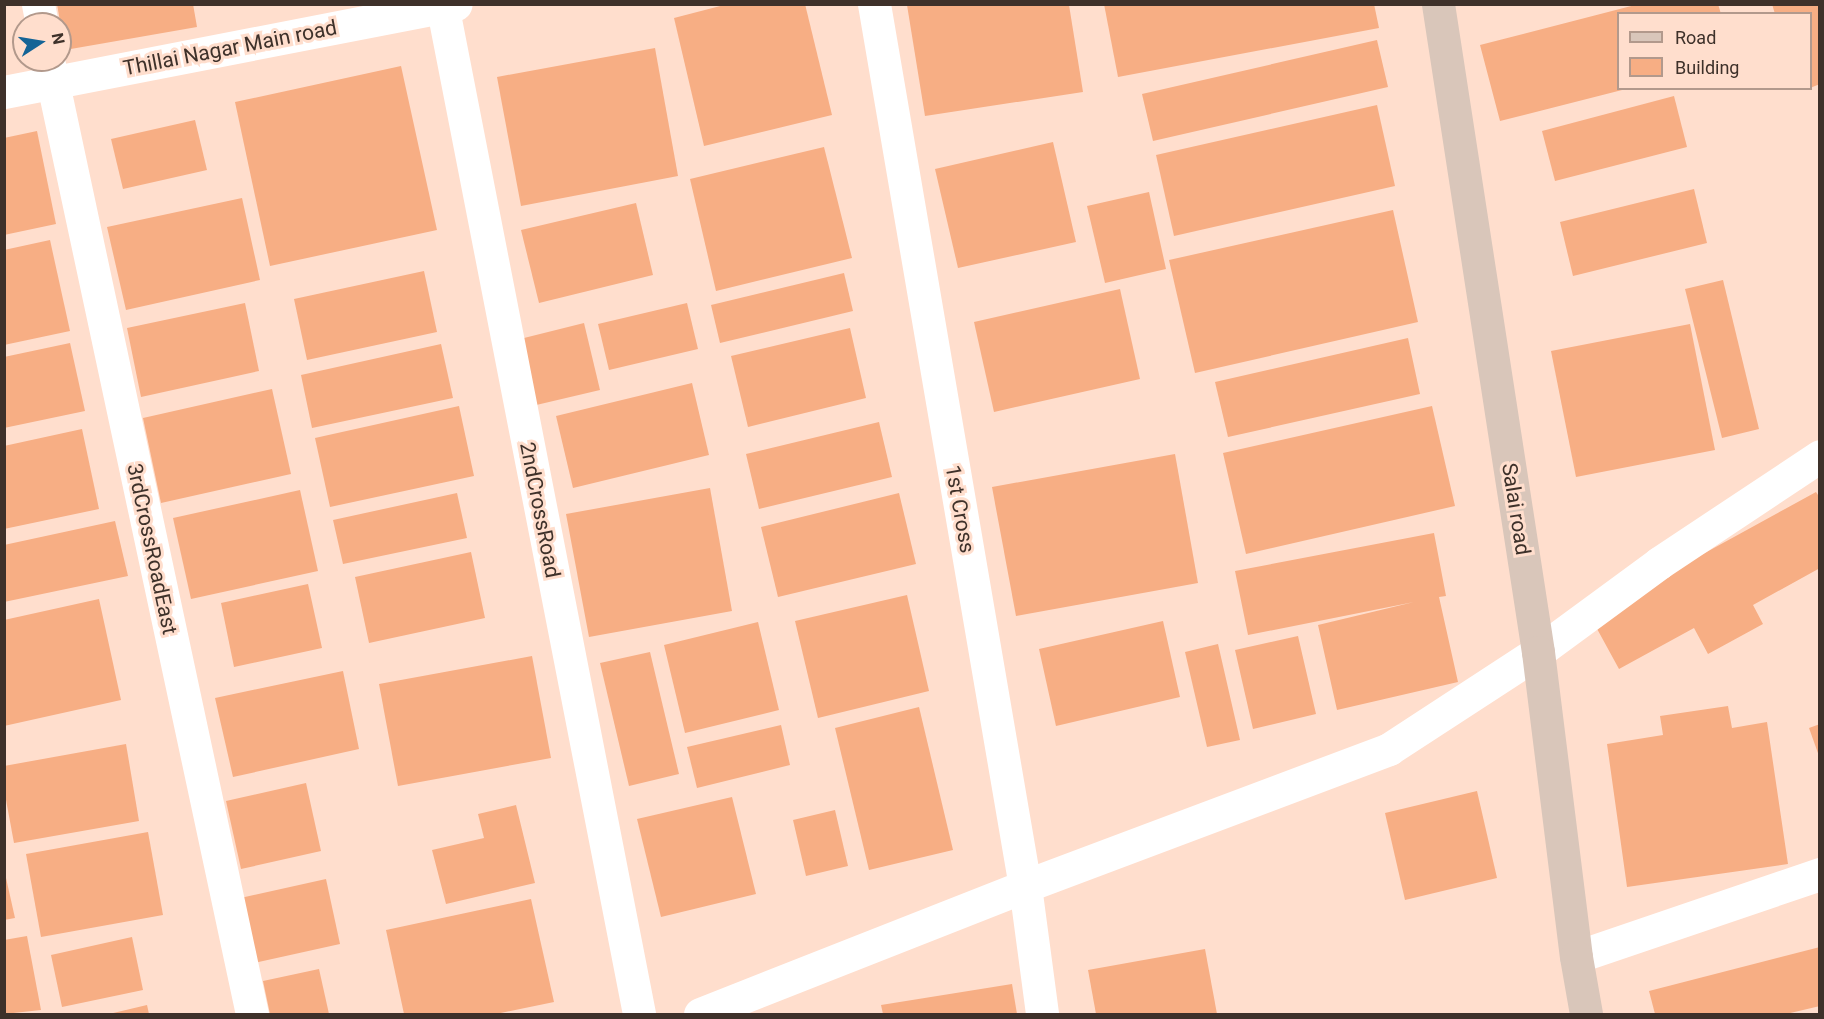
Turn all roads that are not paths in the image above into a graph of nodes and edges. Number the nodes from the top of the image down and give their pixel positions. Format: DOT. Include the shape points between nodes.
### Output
graph roads {
  1 [pos="874,4"];
  2 [pos="1438,4"];
  3 [pos="447,5"];
  4 [pos="72,68"];
  5 [pos="50,72"];
  6 [pos="4,92"];
  7 [pos="1820,456"];
  8 [pos="1538,652"];
  9 [pos="1820,874"];
  10 [pos="1025,886"];
  11 [pos="1575,957"];
  12 [pos="252,1014"];
  13 [pos="639,1014"];
  14 [pos="700,1014"];
  15 [pos="1042,1014"];
  16 [pos="1586,1014"];
  1 -- 10 [label="street, 1st Cross"];
  2 -- 8 [label="main road, Salai road"];
  3 -- 4 [label="street, Thillai Nagar Main road"];
  3 -- 13 [label="street, 2ndCrossRoad"];
  5 -- 6 [label="street, Thillai Nagar Main road"];
  5 -- 12 [label="street, 3rdCrossRoadEast"];
  7 -- 8 [label="street" via="1659,563"];
  8 -- 10 [label="street" via="1389,749"];
  8 -- 11 [label="main road, Salai road"];
  9 -- 11 [label="street"];
  10 -- 14 [label="street"];
  10 -- 15 [label="street, 1st Cross"];
  11 -- 16 [label="main road, Salai road"];
}
